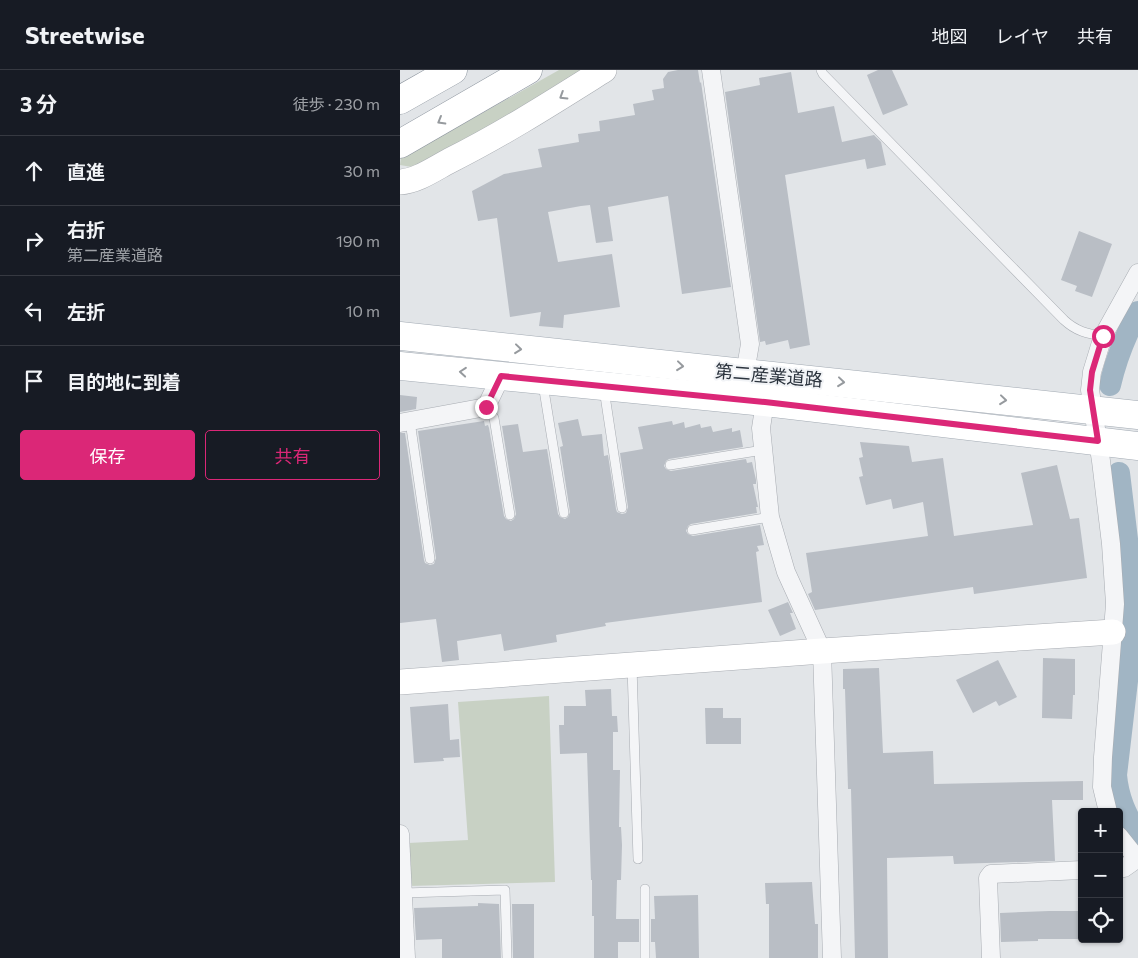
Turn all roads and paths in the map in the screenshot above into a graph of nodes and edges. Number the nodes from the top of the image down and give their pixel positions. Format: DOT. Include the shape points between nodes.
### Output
graph roads {
  1 [pos="453,70"];
  2 [pos="496,70"];
  3 [pos="528,70"];
  4 [pos="604,70"];
  5 [pos="711,70"];
  6 [pos="821,70"];
  7 [pos="400,100"];
  8 [pos="400,123"];
  9 [pos="400,144"];
  10 [pos="402,183"];
  11 [pos="1138,273"];
  12 [pos="400,336"];
  13 [pos="1103,336"];
  14 [pos="400,366"];
  15 [pos="746,373"];
  16 [pos="501,376"];
  17 [pos="543,380"];
  18 [pos="604,386"];
  19 [pos="765,402"];
  20 [pos="486,407"];
  21 [pos="1092,410"];
  22 [pos="1138,415"];
  23 [pos="405,422"];
  24 [pos="1098,441"];
  25 [pos="1138,446"];
  26 [pos="763,450"];
  27 [pos="670,465"];
  28 [pos="622,508"];
  29 [pos="564,512"];
  30 [pos="510,515"];
  31 [pos="770,517"];
  32 [pos="692,530"];
  33 [pos="430,559"];
  34 [pos="1113,632"];
  35 [pos="822,651"];
  36 [pos="632,665"];
  37 [pos="400,682"];
  38 [pos="1107,808"];
  39 [pos="400,834"];
  40 [pos="1123,841"];
  41 [pos="638,859"];
  42 [pos="1138,860"];
  43 [pos="1123,868"];
  44 [pos="1078,870"];
  45 [pos="645,889"];
  46 [pos="403,893"];
  47 [pos="406,958"];
  48 [pos="507,958"];
  49 [pos="645,958"];
  50 [pos="832,958"];
  51 [pos="991,958"];
  1 -- 7 [label="main road"];
  2 -- 8 [label="main road"];
  3 -- 9 [label="main road, one-way"];
  4 -- 10 [label="street, one-way" via="495,138"];
  5 -- 15 [label="street" via="750,344"];
  6 -- 13 [label="lane" via="1064,320 1087,334"];
  11 -- 13 [label="street"];
  12 -- 15 [label="main road, 第二産業道路, one-way"];
  13 -- 21 [label="street" via="1092,372"];
  16 -- 14 [label="main road, 第二産業道路, one-way"];
  15 -- 21 [label="main road, 第二産業道路, one-way"];
  16 -- 17 [label="main road, 第二産業道路"];
  16 -- 20 [label="street"];
  17 -- 18 [label="main road, 第二産業道路"];
  17 -- 29 [label="lane"];
  18 -- 19 [label="main road, 第二産業道路"];
  18 -- 28 [label="lane"];
  19 -- 24 [label="main road, 第二産業道路"];
  19 -- 26 [label="street"];
  20 -- 23 [label="street"];
  20 -- 30 [label="lane" via="494,418"];
  21 -- 22 [label="main road, 第二産業道路"];
  21 -- 24 [label="street"];
  23 -- 33 [label="lane"];
  24 -- 25 [label="main road, 第二産業道路"];
  24 -- 34 [label="street" via="1111,544 1115,604"];
  26 -- 27 [label="lane"];
  26 -- 31 [label="street"];
  31 -- 32 [label="lane"];
  31 -- 35 [label="street" via="786,572"];
  34 -- 35 [label="street"];
  34 -- 38 [label="street" via="1102,775"];
  35 -- 36 [label="street"];
  35 -- 50 [label="street"];
  36 -- 37 [label="street"];
  36 -- 41 [label="lane"];
  39 -- 46 [label="street"];
  40 -- 42 [label="street"];
  42 -- 43 [label="street"];
  44 -- 51 [label="street" via="991,874 988,878"];
  45 -- 49 [label="lane"];
  46 -- 47 [label="street"];
  46 -- 48 [label="lane" via="505,890"];
}
